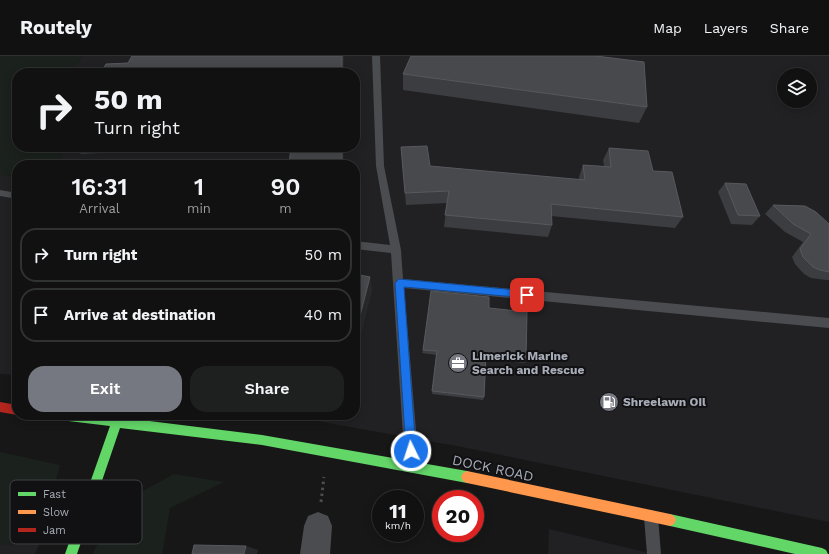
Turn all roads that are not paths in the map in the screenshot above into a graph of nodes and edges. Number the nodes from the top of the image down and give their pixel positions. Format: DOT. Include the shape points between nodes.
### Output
graph roads {
  1 [pos="376,56"];
  2 [pos="0,193"];
  3 [pos="12,195"];
  4 [pos="360,245"];
  5 [pos="396,250"];
  6 [pos="399,283"];
  7 [pos="829,323"];
  8 [pos="0,407"];
  9 [pos="12,409"];
  10 [pos="101,420"];
  11 [pos="117,422"];
  12 [pos="412,466"];
  13 [pos="97,480"];
  14 [pos="651,515"];
  15 [pos="318,526"];
  16 [pos="74,544"];
  17 [pos="779,549"];
  18 [pos="71,554"];
  19 [pos="315,554"];
  20 [pos="654,554"];
  21 [pos="822,554"];
  1 -- 5 [label="lane" via="380,166"];
  2 -- 3 [label="lane"];
  4 -- 5 [label="lane"];
  5 -- 6 [label="lane"];
  6 -- 7 [label="lane"];
  6 -- 12 [label="lane"];
  8 -- 9 [label="main road"];
  10 -- 11 [label="main road, DOCK ROAD"];
  11 -- 12 [label="main road, DOCK ROAD" via="289,444"];
  11 -- 13 [label="main road"];
  12 -- 14 [label="main road, DOCK ROAD"];
  14 -- 17 [label="main road, DOCK ROAD"];
  14 -- 20 [label="lane"];
  15 -- 19 [label="street"];
  16 -- 18 [label="main road"];
  17 -- 21 [label="main road, DOCK ROAD"];
}
